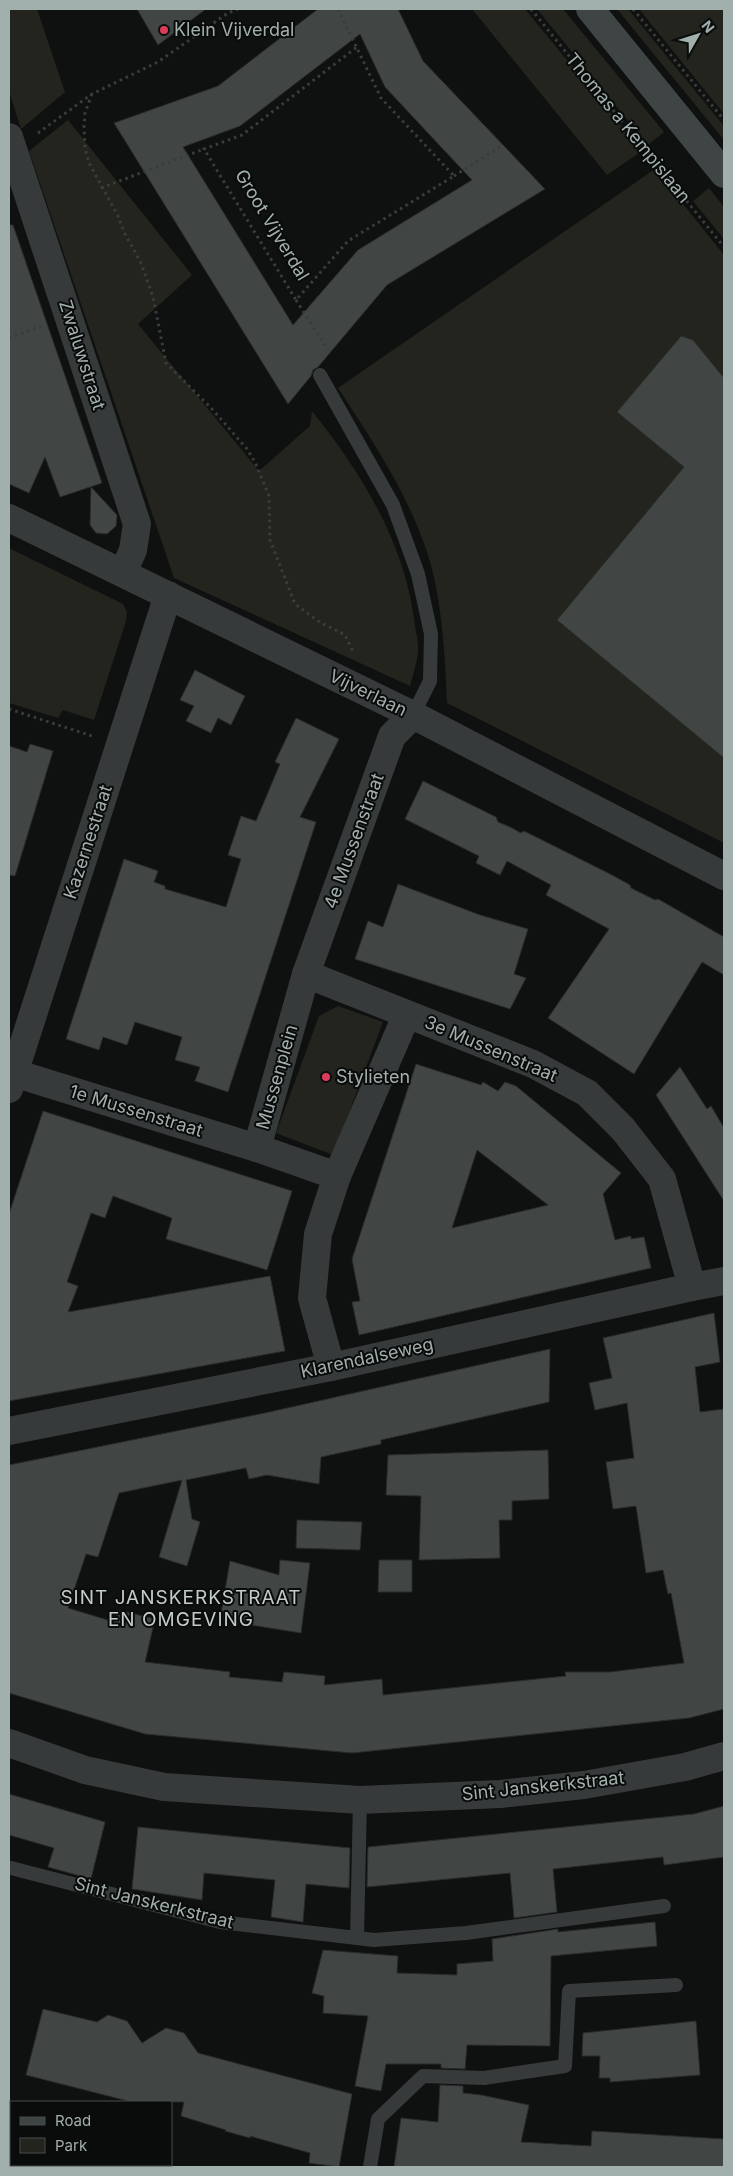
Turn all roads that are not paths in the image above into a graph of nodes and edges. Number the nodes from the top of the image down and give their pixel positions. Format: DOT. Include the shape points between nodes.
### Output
graph roads {
  1 [pos="590,9"];
  2 [pos="9,137"];
  3 [pos="724,174"];
  4 [pos="320,375"];
  5 [pos="9,518"];
  6 [pos="123,573"];
  7 [pos="168,595"];
  8 [pos="413,715"];
  9 [pos="724,876"];
  10 [pos="306,974"];
  11 [pos="406,1014"];
  12 [pos="11,1081"];
  13 [pos="257,1148"];
  14 [pos="337,1176"];
  15 [pos="724,1281"];
  16 [pos="692,1287"];
  17 [pos="331,1367"];
  18 [pos="9,1431"];
  19 [pos="9,1743"];
  20 [pos="724,1756"];
  21 [pos="360,1800"];
  22 [pos="11,1868"];
  23 [pos="664,1906"];
  24 [pos="357,1938"];
  25 [pos="676,1984"];
  26 [pos="370,2167"];
  1 -- 3 [label="street"];
  2 -- 6 [label="street, Zwaluwstraat" via="137,524 133,550"];
  4 -- 8 [label="lane" via="393,505 418,574 432,634 430,681"];
  5 -- 6 [label="street, Vijverlaan"];
  6 -- 7 [label="street, Vijverlaan"];
  7 -- 8 [label="street, Vijverlaan"];
  7 -- 12 [label="street, Kazernestraat"];
  8 -- 9 [label="street, Vijverlaan"];
  8 -- 10 [label="street, 4e Mussenstraat" via="392,736"];
  10 -- 11 [label="street"];
  10 -- 13 [label="street, Mussenplein"];
  11 -- 14 [label="street"];
  11 -- 16 [label="street, 3e Mussenstraat" via="533,1064 587,1093 623,1129 662,1179"];
  12 -- 13 [label="street, 1e Mussenstraat"];
  13 -- 14 [label="street, Mussenplein"];
  14 -- 17 [label="street" via="318,1234 312,1298"];
  15 -- 16 [label="street, Klarendalseweg"];
  16 -- 17 [label="street, Klarendalseweg"];
  17 -- 18 [label="street, Klarendalseweg"];
  19 -- 21 [label="street, Sint Janskerkstraat" via="85,1770 164,1786"];
  20 -- 21 [label="street, Sint Janskerkstraat" via="685,1767 584,1786 500,1794"];
  21 -- 24 [label="lane"];
  22 -- 24 [label="lane, Sint Janskerkstraat" via="220,1922"];
  23 -- 24 [label="lane, Sint Janskerkstraat" via="466,1933 374,1940"];
  25 -- 26 [label="lane" via="569,1992 565,2066 484,2078 424,2076 378,2119"];
}
